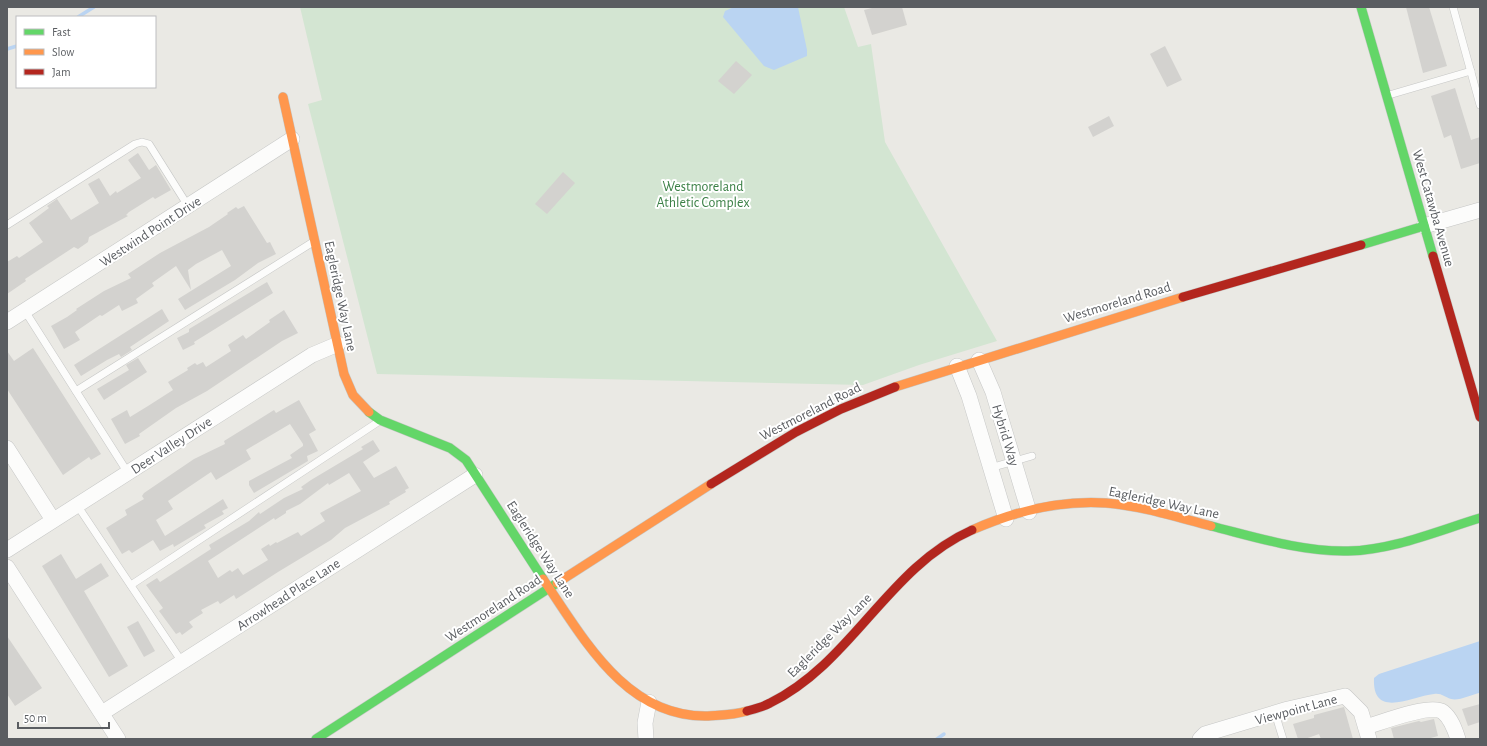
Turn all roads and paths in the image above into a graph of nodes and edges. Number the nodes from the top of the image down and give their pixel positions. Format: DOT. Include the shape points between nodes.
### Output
graph roads {
  1 [pos="1361,7"];
  2 [pos="1453,7"];
  3 [pos="1472,71"];
  4 [pos="1387,96"];
  5 [pos="283,97"];
  6 [pos="1480,105"];
  7 [pos="292,140"];
  8 [pos="188,206"];
  9 [pos="1480,210"];
  10 [pos="7,225"];
  11 [pos="1424,226"];
  12 [pos="315,241"];
  13 [pos="25,311"];
  14 [pos="7,322"];
  15 [pos="338,344"];
  16 [pos="979,360"];
  17 [pos="957,366"];
  18 [pos="76,391"];
  19 [pos="1480,417"];
  20 [pos="380,420"];
  21 [pos="7,448"];
  22 [pos="1032,456"];
  23 [pos="1013,460"];
  24 [pos="990,468"];
  25 [pos="128,472"];
  26 [pos="475,475"];
  27 [pos="77,505"];
  28 [pos="1029,512"];
  29 [pos="1480,518"];
  30 [pos="1006,519"];
  31 [pos="53,520"];
  32 [pos="7,550"];
  33 [pos="7,567"];
  34 [pos="131,585"];
  35 [pos="549,589"];
  36 [pos="182,662"];
  37 [pos="649,702"];
  38 [pos="102,713"];
  39 [pos="1275,713"];
  40 [pos="1367,733"];
  41 [pos="118,739"];
  42 [pos="316,739"];
  43 [pos="646,739"];
  44 [pos="1200,739"];
  45 [pos="1283,739"];
  46 [pos="1458,739"];
  1 -- 4 [label="street, West Catawba Avenue"];
  2 -- 3 [label="lane"];
  3 -- 4 [label="lane"];
  3 -- 6 [label="lane"];
  4 -- 11 [label="street, West Catawba Avenue"];
  5 -- 7 [label="street, Eagleridge Way Lane"];
  7 -- 8 [label="street, Westwind Point Drive"];
  7 -- 12 [label="street, Eagleridge Way Lane"];
  8 -- 10 [label="lane" via="149,144 142,142"];
  8 -- 13 [label="street, Westwind Point Drive"];
  9 -- 11 [label="street"];
  11 -- 16 [label="street, Westmoreland Road" via="1293,263"];
  11 -- 19 [label="street, West Catawba Avenue"];
  12 -- 15 [label="street, Eagleridge Way Lane"];
  12 -- 18 [label="lane"];
  13 -- 14 [label="street, Westwind Point Drive"];
  13 -- 18 [label="lane"];
  15 -- 20 [label="street, Eagleridge Way Lane" via="348,387 362,408"];
  15 -- 25 [label="street, Deer Valley Drive" via="312,355"];
  16 -- 17 [label="street, Westmoreland Road"];
  16 -- 23 [label="street, Hybrid Way" via="993,392"];
  17 -- 24 [label="street, Hybrid Way" via="969,396"];
  17 -- 35 [label="street, Westmoreland Road" via="863,399 796,432 744,462"];
  18 -- 25 [label="lane"];
  20 -- 26 [label="street, Eagleridge Way Lane" via="457,452 466,460"];
  20 -- 34 [label="lane"];
  21 -- 31 [label="street"];
  22 -- 23 [label="lane"];
  23 -- 24 [label="lane"];
  23 -- 28 [label="street, Hybrid Way"];
  24 -- 30 [label="street, Hybrid Way"];
  25 -- 27 [label="street, Deer Valley Drive"];
  26 -- 35 [label="street, Eagleridge Way Lane"];
  26 -- 36 [label="street, Arrowhead Place Lane"];
  27 -- 31 [label="street, Deer Valley Drive"];
  27 -- 34 [label="lane"];
  28 -- 29 [label="street, Eagleridge Way Lane" via="1079,503 1118,504 1293,546 1334,551 1374,548"];
  28 -- 30 [label="street, Eagleridge Way Lane"];
  30 -- 37 [label="street, Eagleridge Way Lane" via="972,529 936,549 813,674 768,706 742,714 715,717 688,715"];
  31 -- 32 [label="street, Deer Valley Drive"];
  33 -- 38 [label="street"];
  34 -- 36 [label="lane"];
  35 -- 37 [label="street, Eagleridge Way Lane" via="608,670 627,688"];
  35 -- 42 [label="street, Westmoreland Road"];
  36 -- 38 [label="street, Arrowhead Place Lane"];
  37 -- 43 [label="street"];
  38 -- 41 [label="street"];
  39 -- 40 [label="street, Viewpoint Lane" via="1345,696 1361,712"];
  39 -- 44 [label="street, Viewpoint Lane" via="1205,734"];
  39 -- 45 [label="lane"];
  40 -- 46 [label="street" via="1420,711 1436,709 1450,720"];
}
